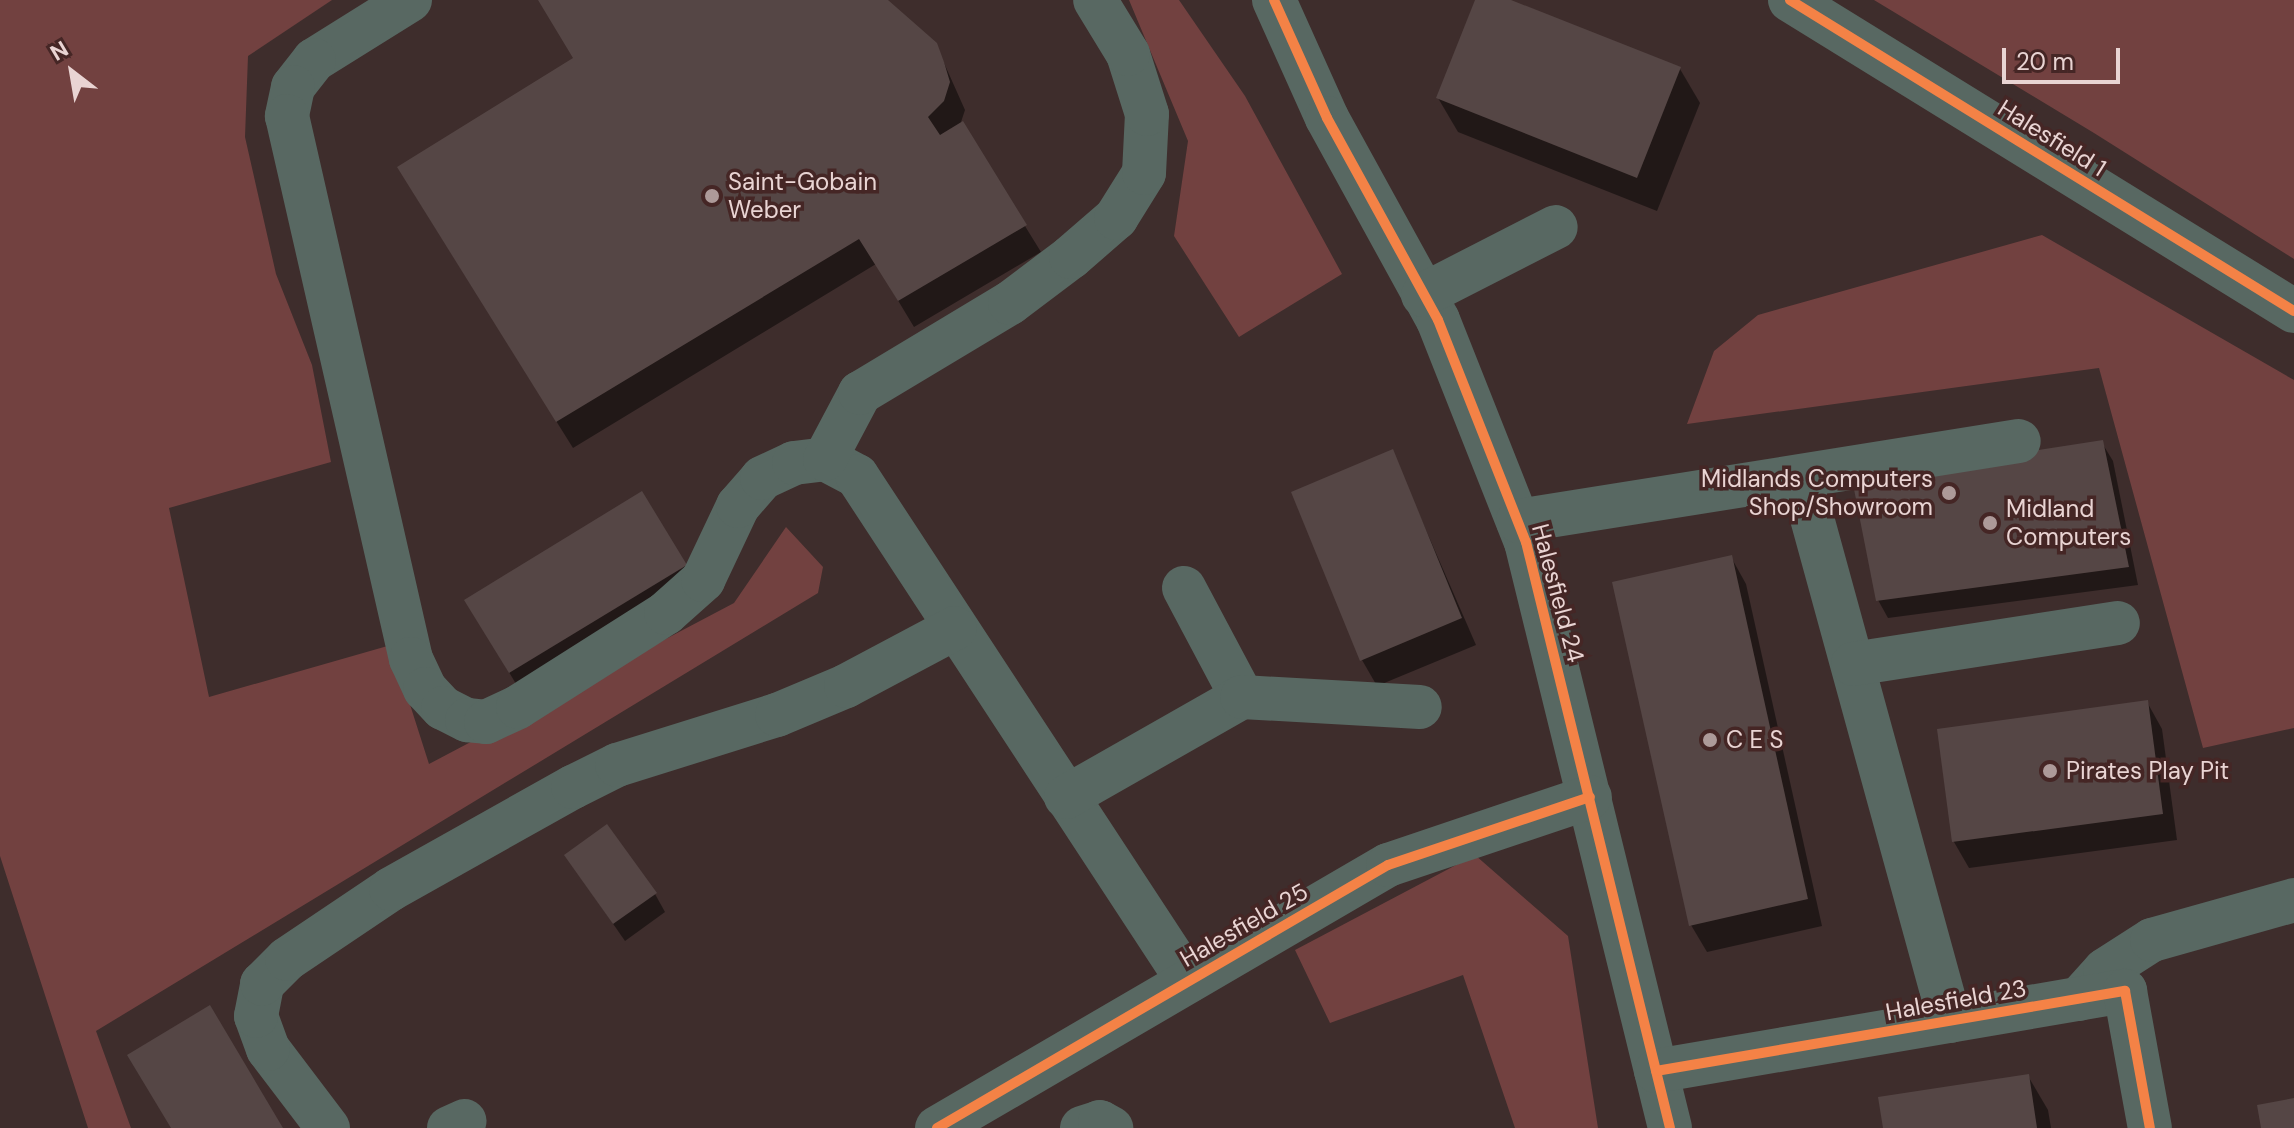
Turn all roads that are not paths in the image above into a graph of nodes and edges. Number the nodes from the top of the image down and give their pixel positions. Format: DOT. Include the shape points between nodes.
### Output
graph roads {
  1 [pos="410,0"];
  2 [pos="1095,0"];
  3 [pos="1790,0"];
  4 [pos="1279,4"];
  5 [pos="1556,227"];
  6 [pos="1423,295"];
  7 [pos="2294,311"];
  8 [pos="2019,441"];
  9 [pos="825,459"];
  10 [pos="1801,478"];
  11 [pos="1518,521"];
  12 [pos="1184,588"];
  13 [pos="2118,623"];
  14 [pos="955,628"];
  15 [pos="1853,664"];
  16 [pos="1242,697"];
  17 [pos="1420,707"];
  18 [pos="1066,797"];
  19 [pos="1590,797"];
  20 [pos="2294,900"];
  21 [pos="1188,981"];
  22 [pos="2079,999"];
  23 [pos="1950,1021"];
  24 [pos="1656,1071"];
  25 [pos="328,1128"];
  26 [pos="937,1128"];
  27 [pos="1082,1128"];
  28 [pos="1111,1128"];
  29 [pos="1670,1128"];
  30 [pos="2150,1128"];
  1 -- 9 [label="street" via="314,60 293,87 287,116 411,659 425,689 443,708 467,720 486,722 518,707 666,613 703,580 738,506 762,478 794,463"];
  2 -- 9 [label="street" via="1128,54 1147,114 1144,173 1116,218 1071,257 1010,303 860,393"];
  3 -- 7 [label="street, Halesfield 1"];
  4 -- 6 [label="street, Halesfield 24" via="1327,118"];
  5 -- 6 [label="street"];
  6 -- 11 [label="street, Halesfield 24" via="1438,320"];
  8 -- 10 [label="street"];
  9 -- 14 [label="street" via="857,476"];
  10 -- 11 [label="street"];
  10 -- 15 [label="street"];
  11 -- 19 [label="street, Halesfield 24"];
  12 -- 16 [label="street"];
  13 -- 15 [label="street"];
  14 -- 18 [label="street"];
  14 -- 25 [label="street" via="846,686 777,715 617,765 391,889 287,959 259,992 260,1033"];
  15 -- 23 [label="street"];
  16 -- 17 [label="street"];
  16 -- 18 [label="street"];
  18 -- 21 [label="street"];
  19 -- 21 [label="street, Halesfield 25" via="1388,865"];
  19 -- 24 [label="street, Halesfield 24"];
  20 -- 22 [label="street" via="2152,940 2105,970"];
  21 -- 26 [label="street, Halesfield 25"];
  22 -- 23 [label="street, Halesfield 23"];
  22 -- 30 [label="street, Halesfield 23" via="2125,991"];
  23 -- 24 [label="street, Halesfield 23"];
  24 -- 29 [label="street, Halesfield 24"];
  27 -- 28 [label="street" via="1100,1122"];
}
